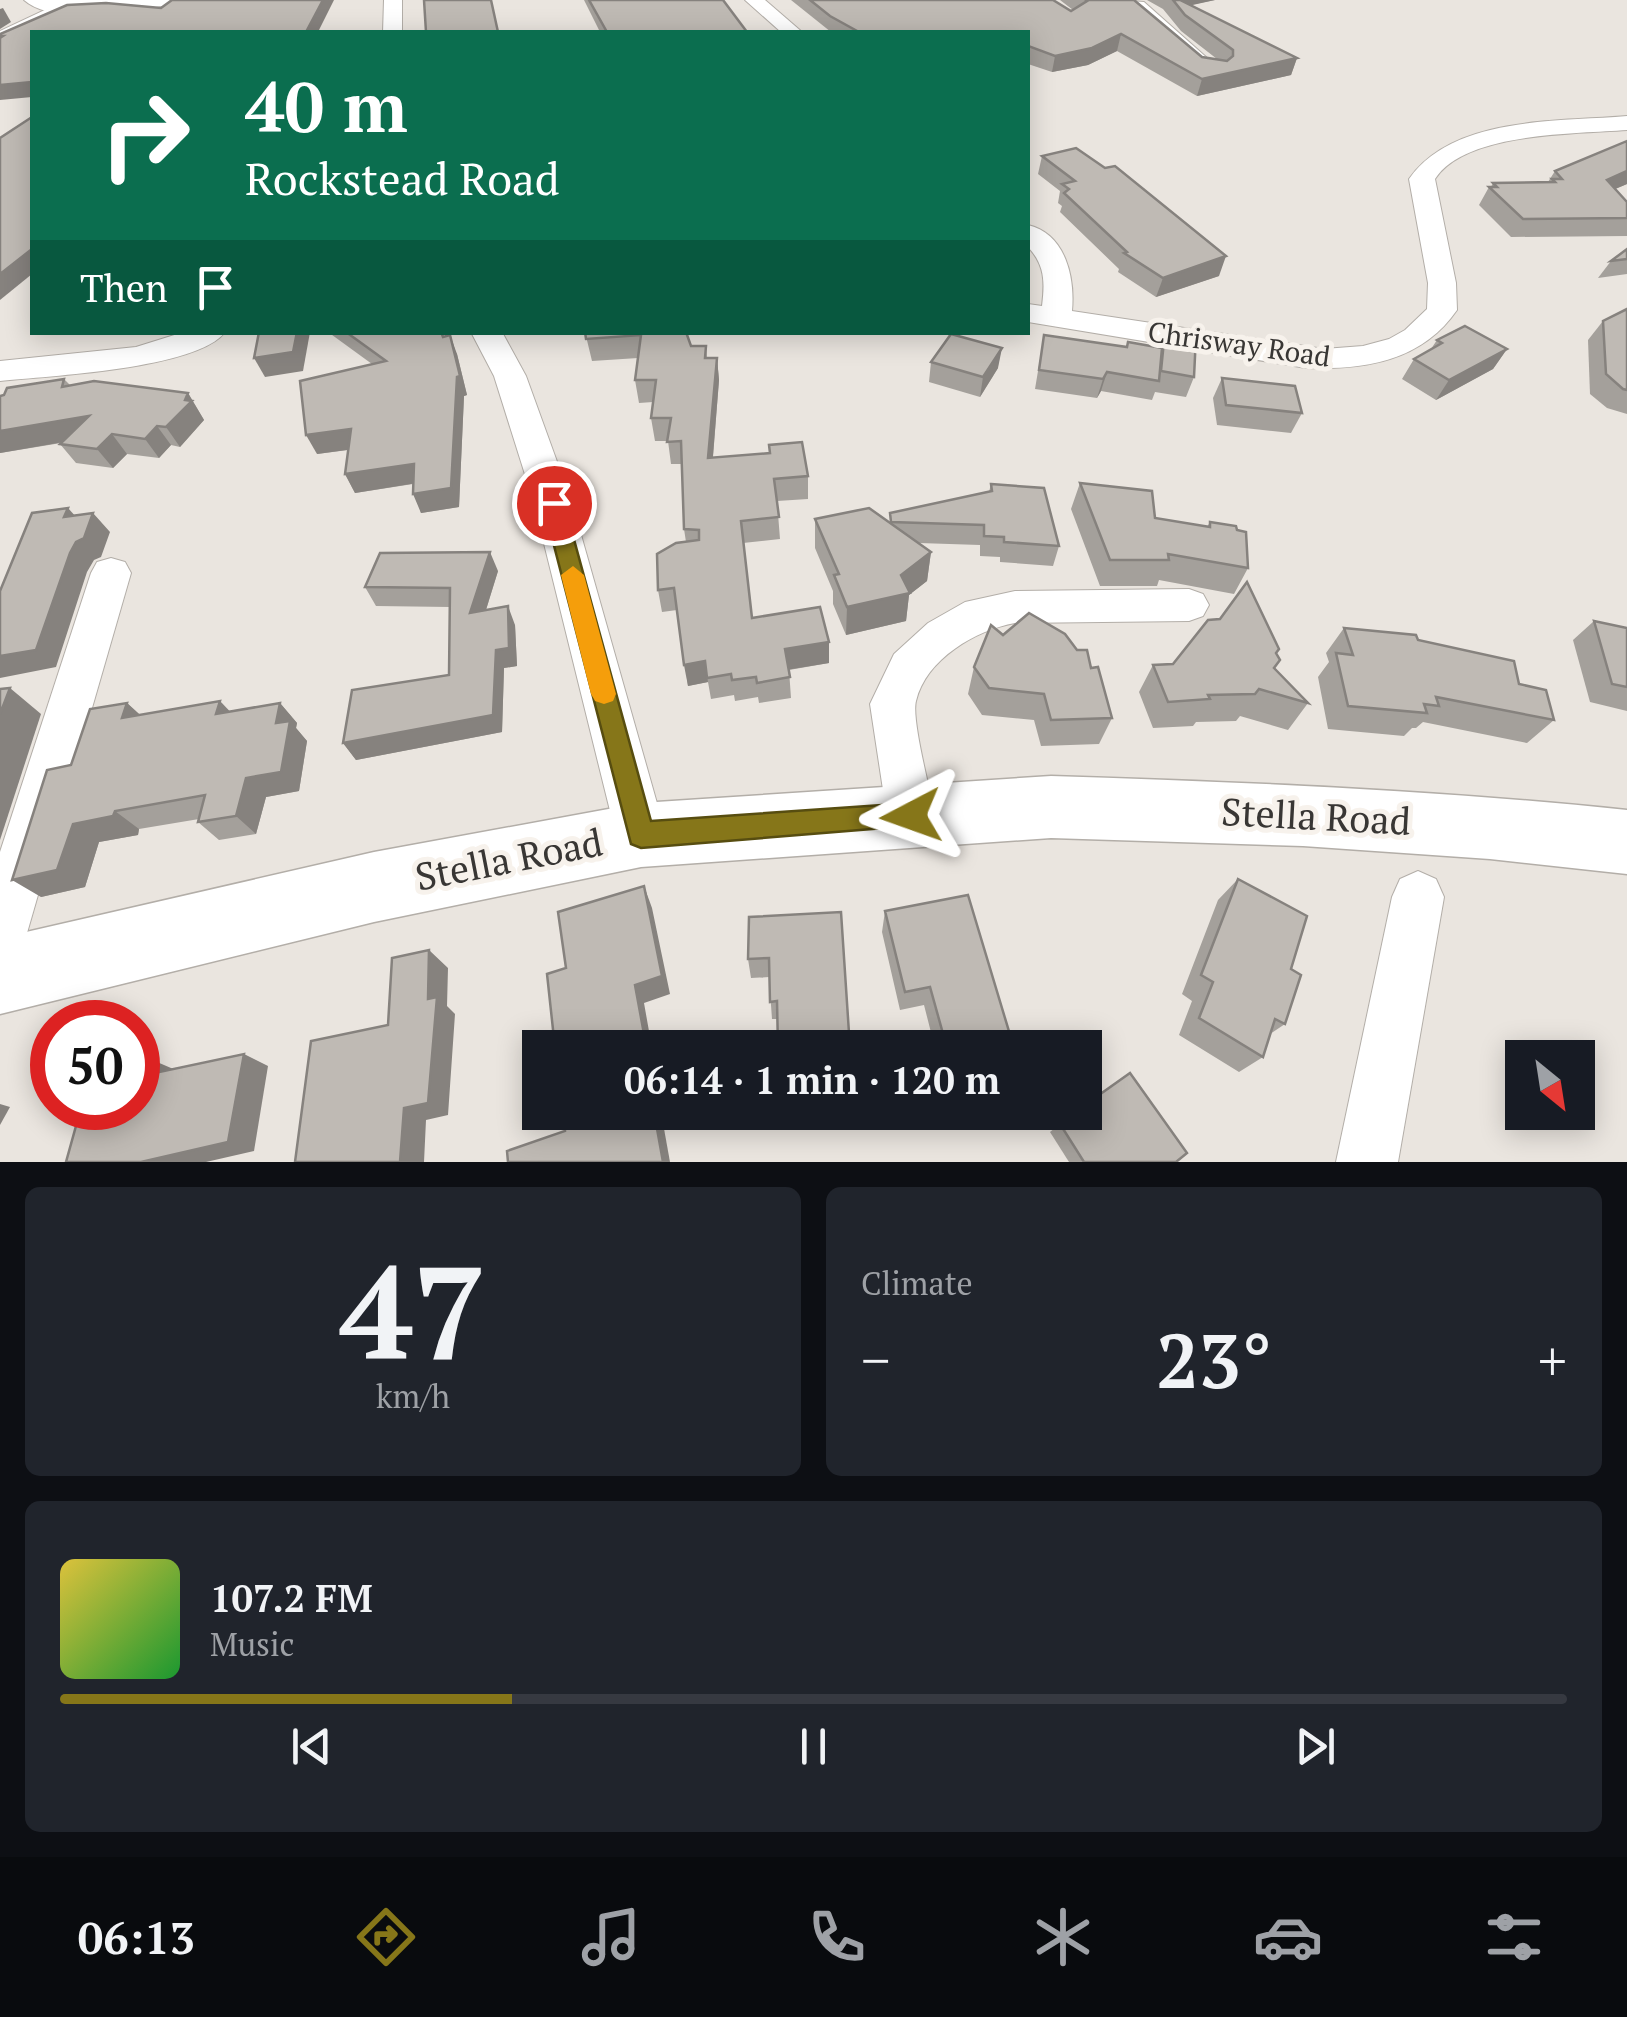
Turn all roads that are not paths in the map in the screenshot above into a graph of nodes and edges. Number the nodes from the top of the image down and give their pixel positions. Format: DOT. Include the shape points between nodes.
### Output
graph roads {
  1 [pos="33,0"];
  2 [pos="164,0"];
  3 [pos="393,0"];
  4 [pos="754,0"];
  5 [pos="1126,0"];
  6 [pos="78,3"];
  7 [pos="393,30"];
  8 [pos="790,30"];
  9 [pos="0,40"];
  10 [pos="1214,70"];
  11 [pos="1627,123"];
  12 [pos="1030,235"];
  13 [pos="1042,315"];
  14 [pos="205,335"];
  15 [pos="488,335"];
  16 [pos="0,371"];
  17 [pos="111,573"];
  18 [pos="1189,605"];
  19 [pos="911,816"];
  20 [pos="641,835"];
  21 [pos="1627,842"];
  22 [pos="1418,897"];
  23 [pos="0,933"];
  24 [pos="0,976"];
  25 [pos="1367,1162"];
  1 -- 6 [label="street"];
  2 -- 6 [label="street"];
  3 -- 7 [label="street"];
  4 -- 8 [label="street"];
  5 -- 10 [label="street"];
  6 -- 9 [label="street"];
  11 -- 13 [label="street, Chrisway Road" via="1492,139 1429,165 1422,180 1442,310 1422,332 1373,355 1306,358"];
  12 -- 13 [label="street" via="1058,269"];
  14 -- 16 [label="street" via="148,354"];
  15 -- 20 [label="street" via="510,376 554,503"];
  17 -- 23 [label="street"];
  18 -- 19 [label="street" via="1015,607 980,613 944,635 909,667 892,704"];
  19 -- 20 [label="main road, Stella Road"];
  19 -- 21 [label="main road, Stella Road" via="1051,807 1238,812"];
  20 -- 24 [label="main road, Stella Road" via="374,887"];
  22 -- 25 [label="street"];
}
